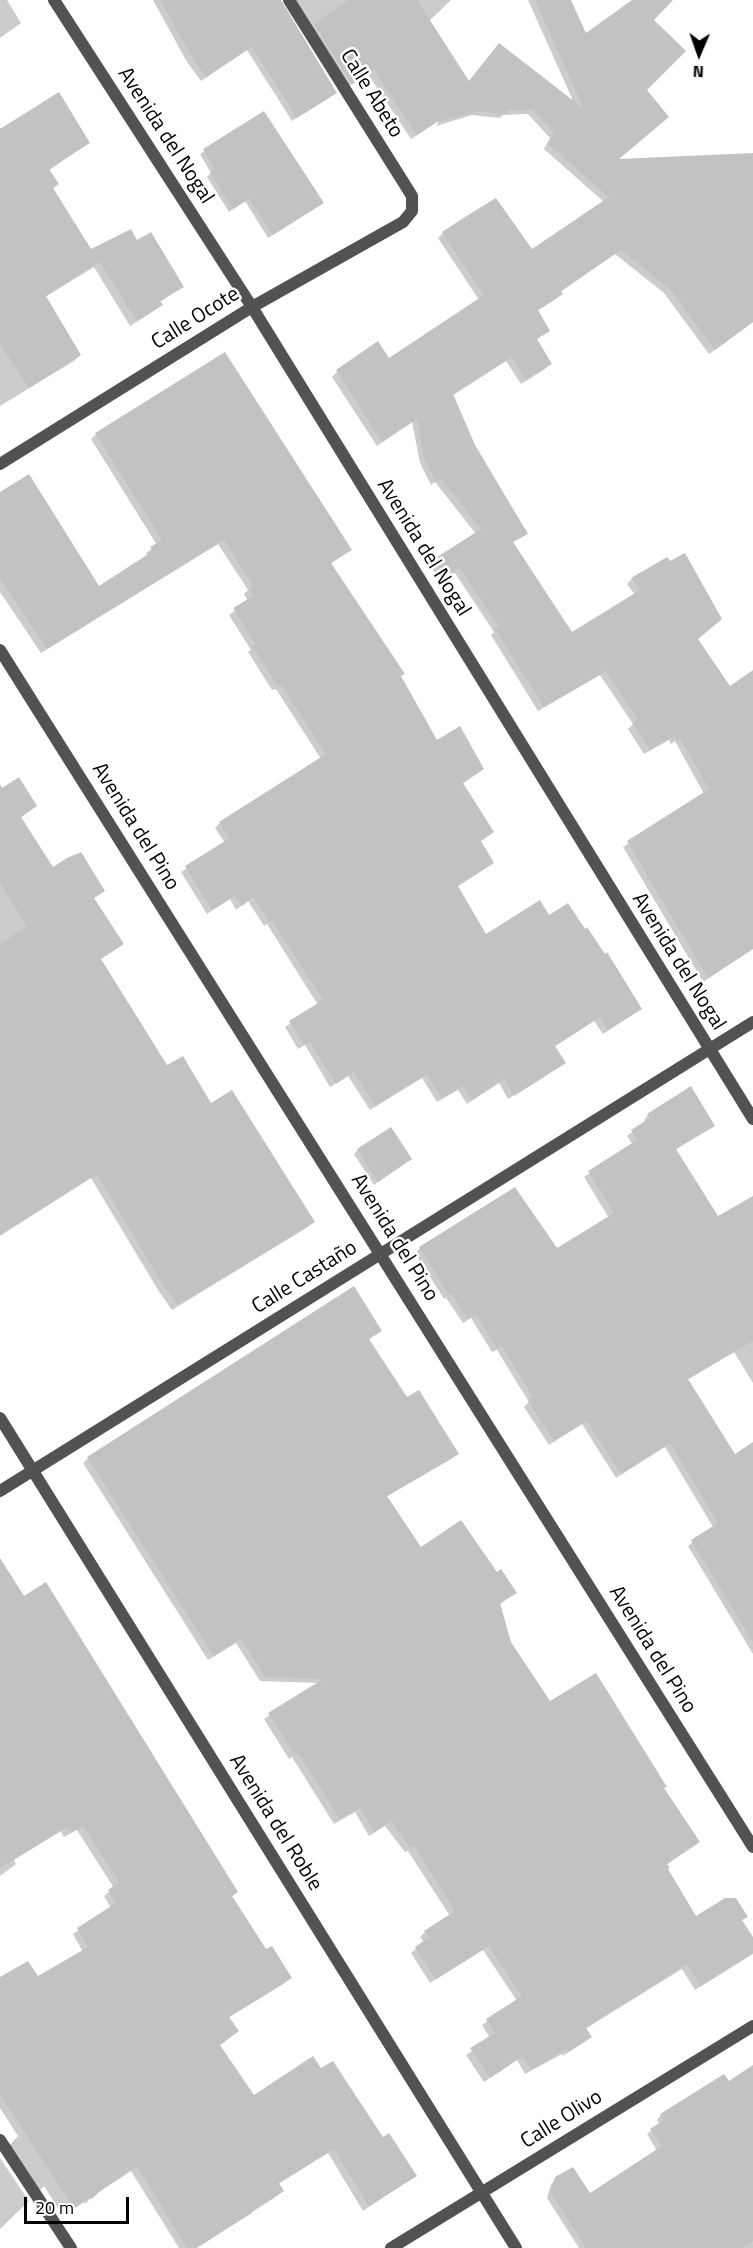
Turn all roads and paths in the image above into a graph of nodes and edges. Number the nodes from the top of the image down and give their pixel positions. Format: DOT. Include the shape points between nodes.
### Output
graph roads {
  1 [pos="54,0"];
  2 [pos="289,0"];
  3 [pos="412,211"];
  4 [pos="252,307"];
  5 [pos="0,464"];
  6 [pos="0,650"];
  7 [pos="753,1022"];
  8 [pos="709,1050"];
  9 [pos="753,1119"];
  10 [pos="381,1254"];
  11 [pos="0,1418"];
  12 [pos="33,1471"];
  13 [pos="0,1491"];
  14 [pos="753,1847"];
  15 [pos="753,2026"];
  16 [pos="0,2140"];
  17 [pos="482,2192"];
  18 [pos="71,2248"];
  19 [pos="391,2248"];
  20 [pos="516,2248"];
  1 -- 4 [label="street, Avenida del Nogal"];
  2 -- 3 [label="street, Calle Abeto" via="412,196"];
  3 -- 4 [label="street, Calle Ocote" via="403,222"];
  4 -- 5 [label="street, Calle Ocote"];
  4 -- 8 [label="street, Avenida del Nogal"];
  6 -- 10 [label="street, Avenida del Pino"];
  7 -- 8 [label="street, Calle Castaño"];
  8 -- 9 [label="street, Avenida del Nogal"];
  8 -- 10 [label="street, Calle Castaño"];
  10 -- 12 [label="street, Calle Castaño"];
  10 -- 14 [label="street, Avenida del Pino"];
  11 -- 12 [label="street, Avenida del Roble"];
  12 -- 13 [label="street, Calle Castaño"];
  12 -- 17 [label="street, Avenida del Roble"];
  15 -- 17 [label="street, Calle Olivo"];
  16 -- 18 [label="street"];
  17 -- 19 [label="street, Calle Olivo"];
  17 -- 20 [label="street, Avenida del Roble"];
}
